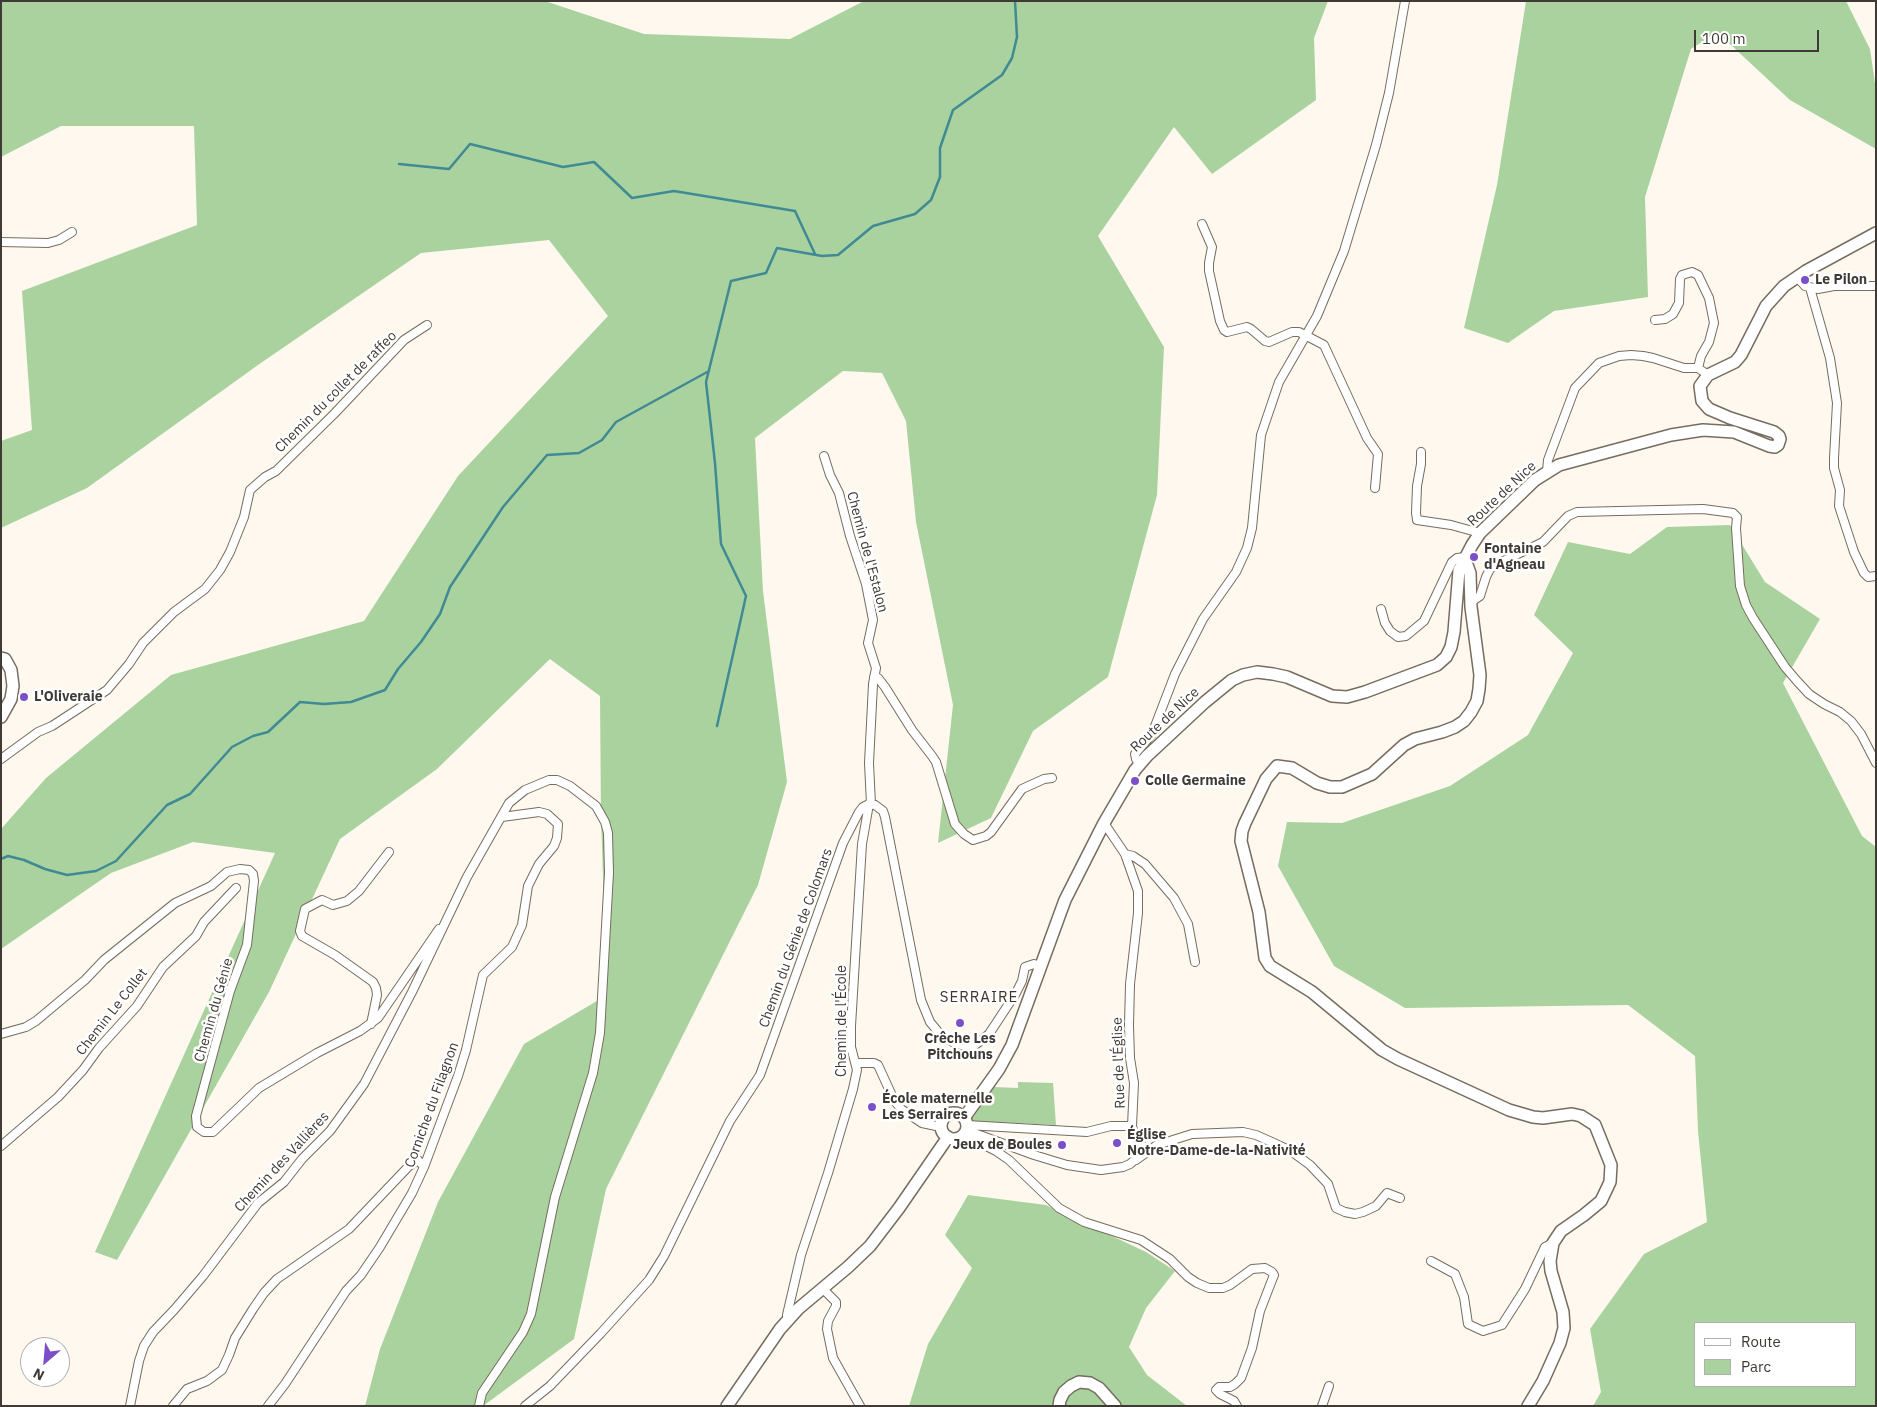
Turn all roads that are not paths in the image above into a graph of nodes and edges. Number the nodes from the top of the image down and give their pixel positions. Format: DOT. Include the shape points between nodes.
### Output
graph roads {
  1 [pos="1405,1"];
  2 [pos="1202,224"];
  3 [pos="72,232"];
  4 [pos="1876,233"];
  5 [pos="1,242"];
  6 [pos="1797,277"];
  7 [pos="1876,286"];
  8 [pos="1810,288"];
  9 [pos="1655,320"];
  10 [pos="427,325"];
  11 [pos="1306,336"];
  12 [pos="1698,368"];
  13 [pos="1708,375"];
  14 [pos="1421,452"];
  15 [pos="824,456"];
  16 [pos="1548,471"];
  17 [pos="1375,488"];
  18 [pos="1480,533"];
  19 [pos="1463,560"];
  20 [pos="1876,576"];
  21 [pos="1471,602"];
  22 [pos="1381,609"];
  23 [pos="1,658"];
  24 [pos="874,677"];
  25 [pos="1,717"];
  26 [pos="1,759"];
  27 [pos="1139,764"];
  28 [pos="1876,764"];
  29 [pos="1052,778"];
  30 [pos="870,804"];
  31 [pos="502,817"];
  32 [pos="1104,823"];
  33 [pos="389,852"];
  34 [pos="1125,854"];
  35 [pos="236,888"];
  36 [pos="444,926"];
  37 [pos="1195,962"];
  38 [pos="1041,967"];
  39 [pos="371,1024"];
  40 [pos="1,1034"];
  41 [pos="856,1063"];
  42 [pos="1132,1126"];
  43 [pos="965,1127"];
  44 [pos="944,1132"];
  45 [pos="1,1146"];
  46 [pos="1132,1162"];
  47 [pos="424,1167"];
  48 [pos="1400,1198"];
  49 [pos="1553,1243"];
  50 [pos="1431,1261"];
  51 [pos="822,1288"];
  52 [pos="788,1319"];
  53 [pos="1330,1386"];
  54 [pos="130,1406"];
  55 [pos="173,1406"];
  56 [pos="268,1406"];
  57 [pos="478,1406"];
  58 [pos="525,1406"];
  59 [pos="728,1406"];
  60 [pos="860,1406"];
  61 [pos="1059,1406"];
  62 [pos="1115,1406"];
  63 [pos="1237,1406"];
  64 [pos="1322,1406"];
  65 [pos="1528,1406"];
  1 -- 11 [label="street" via="1389,93 1360,200 1344,251"];
  2 -- 11 [label="street" via="1212,248 1210,271 1224,330 1247,327 1268,342 1292,332"];
  3 -- 5 [label="street" via="48,243"];
  4 -- 6 [label="main road"];
  6 -- 8 [label="street"];
  6 -- 13 [label="main road" via="1766,306 1735,362"];
  7 -- 8 [label="street"];
  8 -- 20 [label="street" via="1830,358 1836,395 1834,468 1840,490 1839,506 1864,573 1868,577"];
  9 -- 12 [label="street" via="1674,314 1679,303 1682,275 1692,272 1698,276 1709,298 1714,324"];
  10 -- 26 [label="street, Chemin du collet de raffeo" via="404,340 276,471 250,490 244,518 220,570 205,589 158,627 107,690"];
  11 -- 17 [label="street" via="1324,345 1328,351 1346,395 1378,454"];
  11 -- 27 [label="street" via="1279,382 1261,435 1252,528 1247,548 1236,572 1191,642 1152,734 1135,754"];
  12 -- 13 [label="street"];
  12 -- 16 [label="street" via="1684,368 1654,358 1631,355 1599,362 1573,392 1548,460"];
  13 -- 16 [label="main road, Route de Nice" via="1700,386 1704,405 1719,414 1774,432 1780,439 1778,445 1769,446 1734,432 1703,430 1582,458"];
  14 -- 18 [label="street" via="1417,520"];
  15 -- 24 [label="street, Chemin de l'Estalon" via="839,493 866,584 873,620 868,643 876,668"];
  16 -- 18 [label="main road, Route de Nice"];
  18 -- 19 [label="main road, Route de Nice"];
  19 -- 21 [label="main road" via="1470,573"];
  19 -- 22 [label="street" via="1457,558 1452,562 1424,621 1406,636 1398,637 1390,631"];
  19 -- 27 [label="main road, Route de Nice" via="1457,580 1453,640 1446,657 1437,665 1347,697 1332,696 1273,674 1257,672 1243,675 1205,702"];
  21 -- 28 [label="street" via="1480,596 1486,577 1497,564 1543,542 1568,516 1577,512 1703,509 1733,513 1737,517 1740,586 1753,618 1797,682 1809,694 1851,721"];
  21 -- 49 [label="main road" via="1480,675 1476,701 1464,721 1410,742 1372,774 1342,787 1330,787 1292,768 1277,766 1266,779 1245,823 1241,841 1259,912 1265,958 1270,966 1312,992 1382,1050 1398,1059 1516,1112 1543,1118 1572,1114 1595,1125 1611,1165 1610,1182 1601,1201 1562,1231"];
  23 -- 25 [label="main road" via="12,670 13,686 11,700"];
  24 -- 29 [label="street" via="885,687 936,762 955,824 973,840 990,832 1022,789"];
  24 -- 30 [label="street, Chemin de l'Estalon"];
  27 -- 32 [label="main road, Route de Nice"];
  30 -- 38 [label="street" via="879,807 885,817 921,1000 930,1022 940,1034 956,1044 974,1046 988,1034 1016,993 1025,967 1034,964"];
  30 -- 41 [label="street, Chemin de l'École" via="862,844 855,948 851,1047"];
  30 -- 58 [label="street, Chemin du Génie de Colomars" via="859,812 843,843 760,1075 730,1122 664,1256 649,1280 601,1333 550,1386"];
  31 -- 36 [label="street" via="467,877"];
  31 -- 47 [label="street, Corniche du Filagnon" via="539,812 547,814 558,824 558,838 528,886 522,925 512,947 483,975 466,1050"];
  31 -- 57 [label="street" via="509,802 525,790 548,780 562,782 596,806 602,816 608,833 609,873 600,1034 593,1073 555,1197 530,1314 523,1332 482,1393"];
  32 -- 34 [label="street, Rue de l'Église"];
  32 -- 38 [label="main road, Route de Nice" via="1066,900"];
  33 -- 39 [label="street" via="348,901 333,905 322,900 305,909 300,931 302,936 373,982 377,995"];
  34 -- 37 [label="street" via="1145,864 1174,898 1188,924"];
  34 -- 42 [label="street, Rue de l'Église" via="1138,891 1129,996 1129,1043 1135,1090"];
  35 -- 45 [label="street, Chemin Le Collet" via="204,922 196,936 163,967 137,1006 83,1070 58,1097"];
  36 -- 39 [label="street, Chemin du Génie" via="440,927"];
  36 -- 54 [label="street, Chemin des Vallières" via="375,1065 330,1131 284,1182 258,1203 203,1276 152,1332 139,1361"];
  38 -- 43 [label="main road, Route de Nice" via="1006,1057"];
  39 -- 40 [label="street, Chemin du Génie" via="259,1088 213,1132 204,1132 197,1127 196,1116 230,991 247,945 254,880 249,870 240,869 227,872 211,886 175,903 31,1025"];
  41 -- 44 [label="street" via="878,1065 901,1109"];
  41 -- 52 [label="street, Chemin de l'École" via="853,1089 801,1254 790,1296"];
  42 -- 43 [label="street" via="1111,1126 1087,1132"];
  42 -- 46 [label="street, Rue de l'Église" via="1141,1144 1139,1156"];
  43 -- 44 [label="main road" via="958,1138"];
  43 -- 44 [label="main road" via="955,1113 943,1120"];
  43 -- 46 [label="street" via="1068,1165 1101,1170 1123,1168"];
  43 -- 63 [label="street" via="1009,1160 1059,1208 1084,1222 1141,1240 1170,1258 1197,1283 1209,1288 1223,1288 1252,1269 1269,1269 1274,1275 1241,1378 1230,1387 1216,1390"];
  44 -- 51 [label="main road" via="899,1208 870,1246"];
  46 -- 48 [label="street" via="1157,1145 1192,1134 1242,1132 1291,1151 1310,1165 1328,1184 1336,1208 1345,1212 1363,1212 1376,1206 1387,1193"];
  47 -- 55 [label="street" via="418,1160 409,1166 349,1229 277,1279 252,1309 222,1370 207,1381 187,1388"];
  47 -- 56 [label="street, Corniche du Filagnon" via="380,1247"];
  49 -- 50 [label="street" via="1545,1247 1525,1289 1502,1325 1483,1331 1468,1324 1464,1297 1455,1274"];
  49 -- 65 [label="main road" via="1551,1271 1565,1321 1560,1343"];
  51 -- 52 [label="main road"];
  51 -- 60 [label="street" via="836,1302 827,1328 834,1358"];
  52 -- 59 [label="main road"];
  53 -- 64 [label="street"];
  61 -- 62 [label="main road" via="1064,1392 1079,1382 1099,1388"];
}
